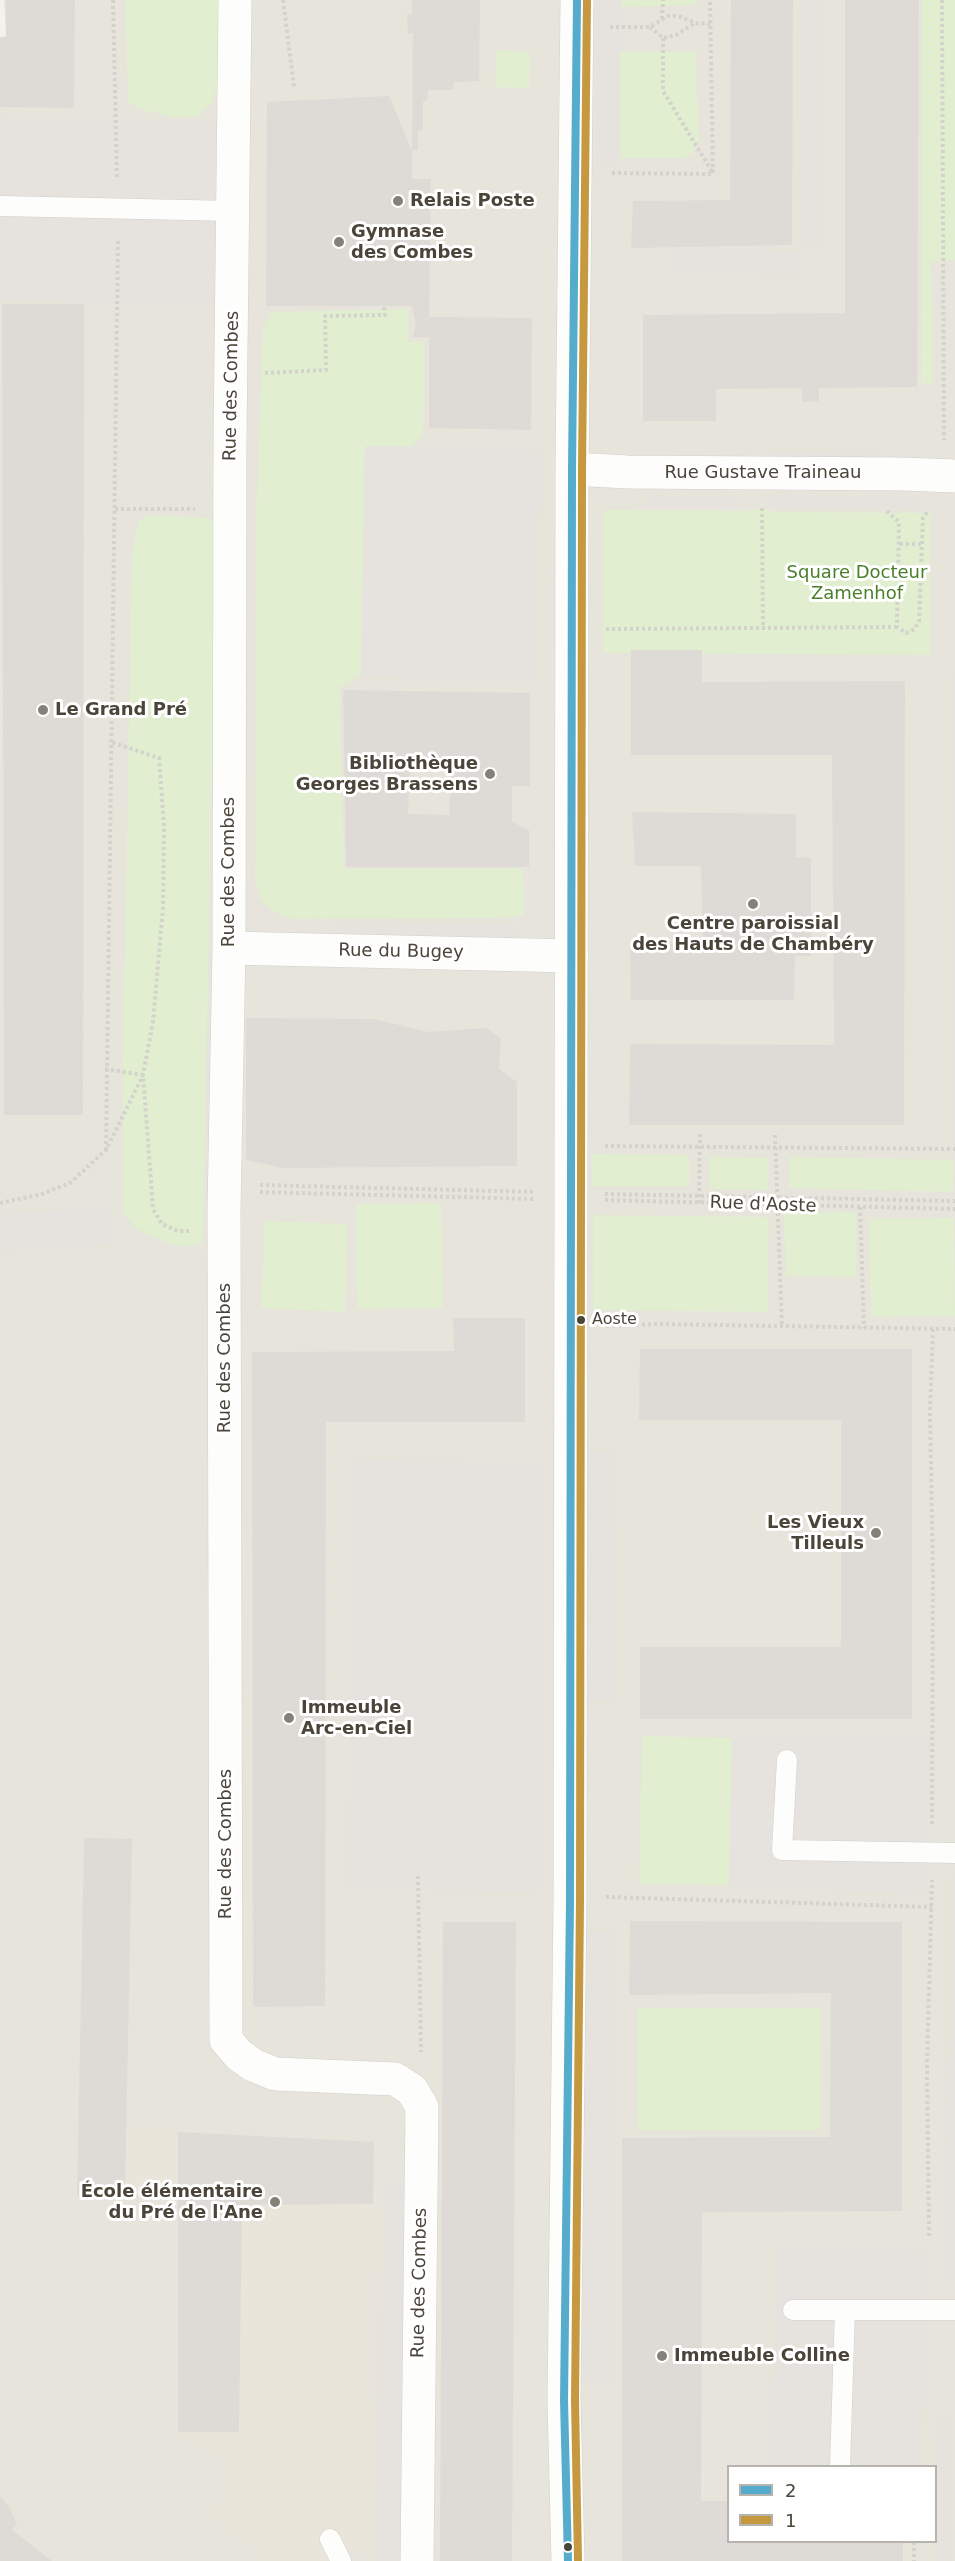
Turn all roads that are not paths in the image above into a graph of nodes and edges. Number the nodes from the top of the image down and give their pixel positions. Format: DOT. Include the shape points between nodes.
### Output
graph roads {
  1 [pos="235,0"];
  2 [pos="576,14"];
  3 [pos="0,206"];
  4 [pos="234,211"];
  5 [pos="572,469"];
  6 [pos="949,476"];
  7 [pos="229,948"];
  8 [pos="572,956"];
  9 [pos="787,1760"];
  10 [pos="955,1853"];
  11 [pos="793,2310"];
  12 [pos="845,2310"];
  13 [pos="955,2310"];
  14 [pos="840,2465"];
  15 [pos="330,2539"];
  16 [pos="341,2561"];
  17 [pos="417,2561"];
  18 [pos="567,2561"];
  1 -- 4 [label="street, Rue des Combes"];
  2 -- 5 [label="street"];
  3 -- 4 [label="lane"];
  4 -- 7 [label="street, Rue des Combes"];
  5 -- 6 [label="street, Rue Gustave Traineau"];
  5 -- 8 [label="street"];
  7 -- 8 [label="street, Rue du Bugey"];
  7 -- 17 [label="street, Rue des Combes" via="225,1200 226,2040 253,2065 275,2074 395,2079 412,2090 422,2107"];
  8 -- 18 [label="street" via="570,1925 564,2400"];
  9 -- 10 [label="lane" via="782,1850"];
  11 -- 12 [label="lane"];
  12 -- 13 [label="lane"];
  12 -- 14 [label="lane"];
  15 -- 16 [label="lane"];
}
